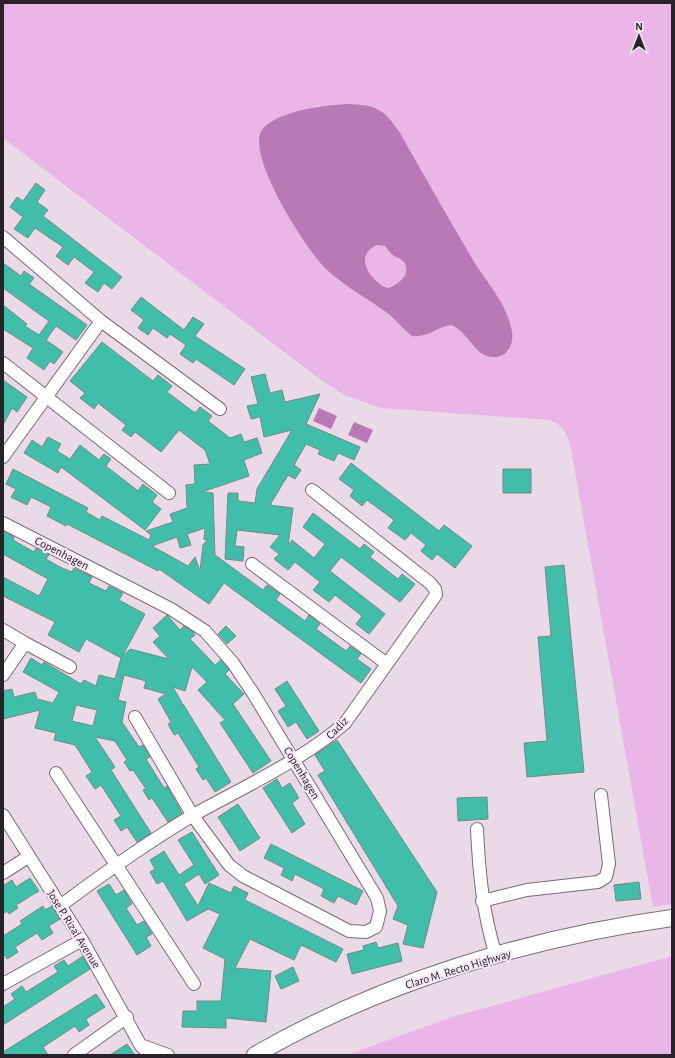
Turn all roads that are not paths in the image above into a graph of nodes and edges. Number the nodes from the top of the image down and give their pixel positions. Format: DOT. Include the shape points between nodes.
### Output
graph roads {
  1 [pos="3,237"];
  2 [pos="101,321"];
  3 [pos="3,363"];
  4 [pos="45,396"];
  5 [pos="220,409"];
  6 [pos="3,457"];
  7 [pos="312,490"];
  8 [pos="169,493"];
  9 [pos="3,523"];
  10 [pos="252,564"];
  11 [pos="3,630"];
  12 [pos="25,643"];
  13 [pos="387,664"];
  14 [pos="70,667"];
  15 [pos="3,675"];
  16 [pos="136,717"];
  17 [pos="294,759"];
  18 [pos="56,773"];
  19 [pos="601,795"];
  20 [pos="3,815"];
  21 [pos="193,816"];
  22 [pos="477,829"];
  23 [pos="28,857"];
  24 [pos="116,863"];
  25 [pos="3,873"];
  26 [pos="482,901"];
  27 [pos="60,906"];
  28 [pos="672,918"];
  29 [pos="82,940"];
  30 [pos="496,956"];
  31 [pos="3,984"];
  32 [pos="194,984"];
  33 [pos="127,1017"];
  34 [pos="142,1046"];
  35 [pos="74,1055"];
  36 [pos="151,1055"];
  37 [pos="168,1055"];
  38 [pos="255,1055"];
  1 -- 2 [label="street"];
  2 -- 4 [label="street"];
  2 -- 5 [label="street"];
  3 -- 4 [label="street"];
  4 -- 6 [label="street"];
  4 -- 8 [label="street"];
  7 -- 13 [label="street, Cadiz" via="435,588 436,595"];
  9 -- 17 [label="street, Copenhagen" via="171,609 204,632 233,663"];
  10 -- 13 [label="street"];
  11 -- 12 [label="street"];
  12 -- 14 [label="street"];
  12 -- 15 [label="street"];
  13 -- 17 [label="street, Cadiz" via="345,723 326,740"];
  16 -- 21 [label="street, Copenhagen"];
  17 -- 21 [label="street, Cadiz"];
  17 -- 21 [label="street, Copenhagen" via="377,898 380,911 376,927 366,932 349,931 243,876 229,865"];
  18 -- 24 [label="street"];
  19 -- 26 [label="street" via="609,864 606,877 598,882 527,890"];
  20 -- 23 [label="street, Jose P. Rizal Avenue"];
  21 -- 24 [label="street, Cadiz"];
  22 -- 26 [label="street"];
  23 -- 25 [label="street"];
  23 -- 27 [label="street, Jose P. Rizal Avenue"];
  24 -- 27 [label="street, Cadiz"];
  24 -- 32 [label="street"];
  26 -- 30 [label="street"];
  27 -- 29 [label="street, Jose P. Rizal Avenue"];
  28 -- 30 [label="main road, Claro M. Recto Highway" via="610,928"];
  29 -- 31 [label="street"];
  29 -- 33 [label="street, Jose P. Rizal Avenue"];
  30 -- 38 [label="main road, Claro M. Recto Highway" via="385,992 326,1018"];
  33 -- 34 [label="street, Jose P. Rizal Avenue"];
  33 -- 35 [label="street"];
  34 -- 36 [label="street, Jose P. Rizal Avenue"];
  34 -- 37 [label="street"];
}
